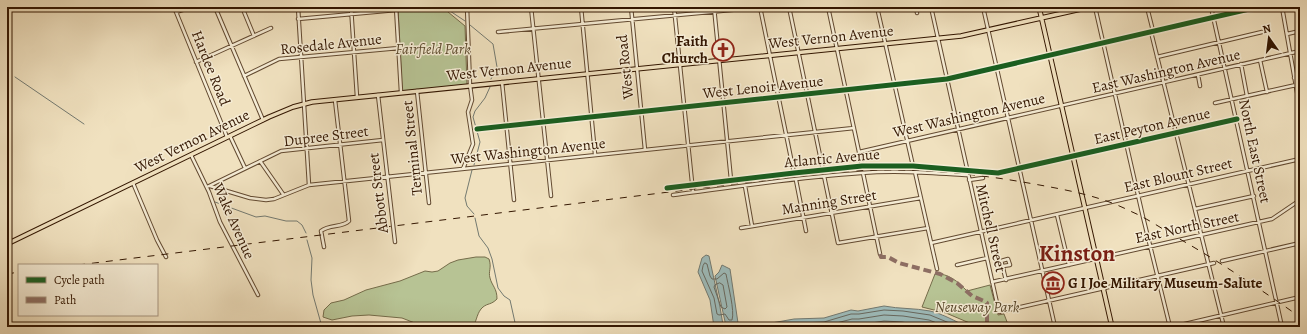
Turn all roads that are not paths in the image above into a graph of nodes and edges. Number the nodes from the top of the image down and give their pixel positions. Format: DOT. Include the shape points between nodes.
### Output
graph roads {
  1 [pos="174,7"];
  2 [pos="192,7"];
  3 [pos="215,7"];
  4 [pos="242,7"];
  5 [pos="298,7"];
  6 [pos="352,7"];
  7 [pos="467,7"];
  8 [pos="531,7"];
  9 [pos="581,7"];
  10 [pos="631,7"];
  11 [pos="674,7"];
  12 [pos="714,7"];
  13 [pos="760,7"];
  14 [pos="763,7"];
  15 [pos="789,7"];
  16 [pos="828,7"];
  17 [pos="877,7"];
  18 [pos="916,7"];
  19 [pos="931,7"];
  20 [pos="984,7"];
  21 [pos="1039,7"];
  22 [pos="1090,7"];
  23 [pos="1095,7"];
  24 [pos="1147,7"];
  25 [pos="1211,7"];
  26 [pos="1258,7"];
  27 [pos="1282,7"];
  28 [pos="396,9"];
  29 [pos="176,12"];
  30 [pos="715,12"];
  31 [pos="918,13"];
  32 [pos="352,15"];
  33 [pos="675,16"];
  34 [pos="1042,18"];
  35 [pos="1214,18"];
  36 [pos="632,19"];
  37 [pos="298,20"];
  38 [pos="583,24"];
  39 [pos="271,28"];
  40 [pos="534,29"];
  41 [pos="989,31"];
  42 [pos="1300,31"];
  43 [pos="498,32"];
  44 [pos="1152,32"];
  45 [pos="1262,32"];
  46 [pos="1287,34"];
  47 [pos="254,36"];
  48 [pos="938,38"];
  49 [pos="1220,42"];
  50 [pos="1103,43"];
  51 [pos="885,44"];
  52 [pos="232,46"];
  53 [pos="399,48"];
  54 [pos="837,49"];
  55 [pos="1300,51"];
  56 [pos="354,52"];
  57 [pos="798,53"];
  58 [pos="1290,53"];
  59 [pos="770,55"];
  60 [pos="1050,55"];
  61 [pos="1157,57"];
  62 [pos="301,58"];
  63 [pos="719,60"];
  64 [pos="1260,60"];
  65 [pos="196,62"];
  66 [pos="680,64"];
  67 [pos="1241,64"];
  68 [pos="636,68"];
  69 [pos="997,68"];
  70 [pos="1226,68"];
  71 [pos="587,74"];
  72 [pos="1198,75"];
  73 [pos="244,76"];
  74 [pos="1300,76"];
  75 [pos="1294,78"];
  76 [pos="539,79"];
  77 [pos="947,79"];
  78 [pos="502,82"];
  79 [pos="1163,82"];
  80 [pos="894,84"];
  81 [pos="470,85"];
  82 [pos="1296,85"];
  83 [pos="1200,86"];
  84 [pos="846,90"];
  85 [pos="417,91"];
  86 [pos="1298,91"];
  87 [pos="401,92"];
  88 [pos="1267,92"];
  89 [pos="378,94"];
  90 [pos="807,94"];
  91 [pos="1114,94"];
  92 [pos="357,96"];
  93 [pos="1247,96"];
  94 [pos="778,97"];
  95 [pos="335,99"];
  96 [pos="1233,99"];
  97 [pos="723,103"];
  98 [pos="1215,103"];
  99 [pos="304,104"];
  100 [pos="1061,106"];
  101 [pos="684,107"];
  102 [pos="1300,110"];
  103 [pos="641,112"];
  104 [pos="592,117"];
  105 [pos="1008,118"];
  106 [pos="1237,119"];
  107 [pos="263,120"];
  108 [pos="543,122"];
  109 [pos="506,126"];
  110 [pos="854,128"];
  111 [pos="477,129"];
  112 [pos="958,129"];
  113 [pos="815,132"];
  114 [pos="1176,134"];
  115 [pos="786,135"];
  116 [pos="228,137"];
  117 [pos="383,140"];
  118 [pos="727,141"];
  119 [pos="908,141"];
  120 [pos="340,144"];
  121 [pos="1126,144"];
  122 [pos="688,145"];
  123 [pos="306,148"];
  124 [pos="645,150"];
  125 [pos="859,152"];
  126 [pos="595,154"];
  127 [pos="191,155"];
  128 [pos="1073,157"];
  129 [pos="547,159"];
  130 [pos="1300,159"];
  131 [pos="260,161"];
  132 [pos="510,163"];
  133 [pos="862,166"];
  134 [pos="913,166"];
  135 [pos="245,168"];
  136 [pos="1019,168"];
  137 [pos="463,169"];
  138 [pos="823,170"];
  139 [pos="967,170"];
  140 [pos="1248,171"];
  141 [pos="914,172"];
  142 [pos="425,173"];
  143 [pos="794,173"];
  144 [pos="863,173"];
  145 [pos="968,175"];
  146 [pos="824,176"];
  147 [pos="387,177"];
  148 [pos="983,178"];
  149 [pos="731,180"];
  150 [pos="796,180"];
  151 [pos="969,180"];
  152 [pos="344,182"];
  153 [pos="133,183"];
  154 [pos="1188,184"];
  155 [pos="309,185"];
  156 [pos="692,185"];
  157 [pos="209,186"];
  158 [pos="745,186"];
  159 [pos="667,188"];
  160 [pos="693,192"];
  161 [pos="283,194"];
  162 [pos="673,195"];
  163 [pos="551,196"];
  164 [pos="1138,196"];
  165 [pos="1254,196"];
  166 [pos="921,198"];
  167 [pos="514,200"];
  168 [pos="1300,200"];
  169 [pos="428,203"];
  170 [pos="870,206"];
  171 [pos="1085,208"];
  172 [pos="1195,209"];
  173 [pos="831,213"];
  174 [pos="1057,215"];
  175 [pos="804,217"];
  176 [pos="1031,221"];
  177 [pos="1260,222"];
  178 [pos="752,226"];
  179 [pos="741,228"];
  180 [pos="928,228"];
  181 [pos="806,231"];
  182 [pos="981,232"];
  183 [pos="1201,235"];
  184 [pos="876,236"];
  185 [pos="395,242"];
  186 [pos="931,243"];
  187 [pos="1300,243"];
  188 [pos="7,244"];
  189 [pos="1150,247"];
  190 [pos="324,248"];
  191 [pos="1266,251"];
  192 [pos="880,254"];
  193 [pos="166,257"];
  194 [pos="987,258"];
  195 [pos="1096,259"];
  196 [pos="1222,261"];
  197 [pos="1214,263"];
  198 [pos="1208,264"];
  199 [pos="957,265"];
  200 [pos="1069,265"];
  201 [pos="1003,266"];
  202 [pos="937,269"];
  203 [pos="1043,271"];
  204 [pos="1157,276"];
  205 [pos="1006,280"];
  206 [pos="992,282"];
  207 [pos="1103,288"];
  208 [pos="258,295"];
  209 [pos="1300,297"];
  210 [pos="1049,301"];
  211 [pos="1276,302"];
  212 [pos="1221,316"];
  213 [pos="1055,327"];
  214 [pos="1112,327"];
  215 [pos="1171,327"];
  216 [pos="1224,327"];
  217 [pos="1282,327"];
  1 -- 29 [label="street, Hardee Road"];
  2 -- 29 [label="street"];
  3 -- 52 [label="street"];
  4 -- 47 [label="street"];
  5 -- 37 [label="street"];
  6 -- 32 [label="street"];
  7 -- 81 [label="street"];
  8 -- 40 [label="street"];
  9 -- 38 [label="street"];
  10 -- 36 [label="street, West Road"];
  11 -- 33 [label="street"];
  12 -- 30 [label="street"];
  13 -- 14 [label="street"];
  13 -- 30 [label="street"];
  13 -- 59 [label="street"];
  15 -- 57 [label="street"];
  16 -- 54 [label="street"];
  17 -- 51 [label="street"];
  18 -- 31 [label="street"];
  19 -- 48 [label="street, Mitchell Street"];
  20 -- 41 [label="street"];
  21 -- 34 [label="main road"];
  22 -- 34 [label="main road, West Vernon Avenue"];
  23 -- 50 [label="street"];
  24 -- 44 [label="street"];
  25 -- 35 [label="street, North East Street"];
  26 -- 35 [label="street, West Lenoir Avenue"];
  27 -- 46 [label="street"];
  28 -- 32 [label="street"];
  28 -- 53 [label="street"];
  29 -- 65 [label="street, Hardee Road"];
  30 -- 33 [label="street"];
  30 -- 63 [label="street"];
  32 -- 37 [label="street"];
  32 -- 56 [label="street"];
  33 -- 36 [label="street"];
  33 -- 66 [label="street"];
  34 -- 41 [label="main road, West Vernon Avenue"];
  34 -- 60 [label="main road"];
  35 -- 44 [label="street, West Lenoir Avenue"];
  35 -- 49 [label="street, North East Street"];
  36 -- 38 [label="street"];
  36 -- 68 [label="street, West Road"];
  37 -- 62 [label="street"];
  38 -- 40 [label="street"];
  38 -- 71 [label="street"];
  39 -- 47 [label="street"];
  40 -- 43 [label="street"];
  40 -- 76 [label="street"];
  41 -- 48 [label="main road, West Vernon Avenue"];
  41 -- 69 [label="street"];
  42 -- 46 [label="street"];
  44 -- 50 [label="street, West Lenoir Avenue"];
  44 -- 61 [label="street"];
  45 -- 49 [label="street"];
  46 -- 58 [label="street"];
  47 -- 52 [label="street"];
  48 -- 51 [label="main road, West Vernon Avenue"];
  48 -- 77 [label="street, Mitchell Street"];
  49 -- 61 [label="street"];
  49 -- 70 [label="street, North East Street"];
  50 -- 60 [label="street, West Lenoir Avenue"];
  50 -- 91 [label="street"];
  51 -- 54 [label="main road, West Vernon Avenue"];
  51 -- 80 [label="street"];
  52 -- 65 [label="street"];
  52 -- 73 [label="street"];
  53 -- 56 [label="street, Rosedale Avenue"];
  53 -- 87 [label="street"];
  54 -- 57 [label="main road, West Vernon Avenue"];
  54 -- 84 [label="street"];
  55 -- 58 [label="street, East Washington Avenue"];
  56 -- 62 [label="street, Rosedale Avenue"];
  56 -- 92 [label="street"];
  57 -- 59 [label="main road, West Vernon Avenue"];
  57 -- 90 [label="street"];
  58 -- 64 [label="street, East Washington Avenue"];
  58 -- 75 [label="street"];
  59 -- 63 [label="main road, West Vernon Avenue"];
  59 -- 94 [label="street"];
  60 -- 69 [label="street, West Lenoir Avenue"];
  60 -- 100 [label="main road"];
  61 -- 79 [label="street"];
  62 -- 73 [label="street, Rosedale Avenue" via="279,59"];
  62 -- 99 [label="street"];
  63 -- 66 [label="main road, West Vernon Avenue"];
  63 -- 97 [label="street"];
  64 -- 67 [label="street, East Washington Avenue"];
  64 -- 88 [label="street"];
  65 -- 116 [label="street, Hardee Road"];
  66 -- 68 [label="main road, West Vernon Avenue"];
  66 -- 101 [label="street"];
  67 -- 70 [label="street, East Washington Avenue"];
  67 -- 93 [label="street"];
  68 -- 71 [label="main road, West Vernon Avenue"];
  68 -- 103 [label="street, West Road"];
  69 -- 77 [label="street, West Lenoir Avenue"];
  69 -- 105 [label="street"];
  70 -- 72 [label="street, East Washington Avenue"];
  70 -- 96 [label="street, North East Street"];
  71 -- 76 [label="main road, West Vernon Avenue"];
  71 -- 104 [label="street"];
  72 -- 79 [label="street, East Washington Avenue"];
  72 -- 83 [label="street"];
  73 -- 107 [label="street"];
  74 -- 75 [label="street"];
  75 -- 82 [label="street"];
  76 -- 78 [label="main road, West Vernon Avenue"];
  76 -- 108 [label="street"];
  77 -- 80 [label="street, West Lenoir Avenue"];
  77 -- 112 [label="street, Mitchell Street"];
  78 -- 81 [label="main road, West Vernon Avenue"];
  78 -- 109 [label="street"];
  79 -- 91 [label="street, East Washington Avenue"];
  79 -- 114 [label="street"];
  80 -- 84 [label="street, West Lenoir Avenue"];
  80 -- 119 [label="street"];
  81 -- 85 [label="main road, West Vernon Avenue"];
  81 -- 137 [label="street" via="472,100 468,112 473,144"];
  82 -- 86 [label="street"];
  82 -- 88 [label="street"];
  84 -- 90 [label="street, West Lenoir Avenue"];
  84 -- 110 [label="street"];
  85 -- 87 [label="main road, West Vernon Avenue"];
  85 -- 142 [label="street, Terminal Street"];
  86 -- 102 [label="street"];
  87 -- 89 [label="main road, West Vernon Avenue"];
  88 -- 93 [label="street"];
  89 -- 92 [label="main road, West Vernon Avenue"];
  89 -- 117 [label="street, Abbott Street"];
  90 -- 94 [label="street, West Lenoir Avenue"];
  90 -- 113 [label="street"];
  91 -- 100 [label="street, East Washington Avenue"];
  91 -- 121 [label="street"];
  92 -- 95 [label="main road, West Vernon Avenue"];
  93 -- 96 [label="street"];
  94 -- 97 [label="street, West Lenoir Avenue"];
  94 -- 115 [label="street"];
  95 -- 99 [label="main road, West Vernon Avenue"];
  95 -- 120 [label="street"];
  96 -- 98 [label="street"];
  96 -- 106 [label="street, North East Street"];
  97 -- 101 [label="street, West Lenoir Avenue"];
  97 -- 118 [label="street"];
  99 -- 107 [label="main road, West Vernon Avenue"];
  99 -- 123 [label="street"];
  100 -- 105 [label="street, West Washington Avenue"];
  100 -- 128 [label="main road"];
  101 -- 103 [label="street, West Lenoir Avenue"];
  101 -- 122 [label="street"];
  103 -- 104 [label="street, West Lenoir Avenue"];
  103 -- 124 [label="street, West Road"];
  104 -- 108 [label="street, West Lenoir Avenue"];
  104 -- 126 [label="street"];
  105 -- 112 [label="street, West Washington Avenue"];
  105 -- 136 [label="street"];
  106 -- 114 [label="street, East Peyton Avenue"];
  106 -- 140 [label="street, North East Street"];
  107 -- 116 [label="main road, West Vernon Avenue"];
  108 -- 109 [label="street, West Lenoir Avenue"];
  108 -- 129 [label="street"];
  109 -- 111 [label="street, West Lenoir Avenue"];
  109 -- 132 [label="street"];
  110 -- 113 [label="street, West Washington Avenue"];
  110 -- 125 [label="street"];
  112 -- 119 [label="street, West Washington Avenue"];
  112 -- 139 [label="street, Mitchell Street"];
  113 -- 115 [label="street, West Washington Avenue"];
  113 -- 138 [label="street"];
  114 -- 121 [label="street, East Peyton Avenue"];
  114 -- 154 [label="street"];
  115 -- 118 [label="street, West Washington Avenue"];
  115 -- 143 [label="street"];
  116 -- 127 [label="main road, West Vernon Avenue"];
  116 -- 135 [label="street, Hardee Road"];
  117 -- 120 [label="street, Dupree Street"];
  117 -- 147 [label="street, Abbott Street"];
  118 -- 122 [label="street, West Washington Avenue"];
  118 -- 149 [label="street"];
  119 -- 125 [label="street, West Washington Avenue"];
  119 -- 134 [label="street"];
  120 -- 123 [label="street, Dupree Street"];
  120 -- 152 [label="street"];
  121 -- 128 [label="street, East Peyton Avenue"];
  121 -- 164 [label="street"];
  122 -- 124 [label="street, West Washington Avenue"];
  122 -- 156 [label="street"];
  123 -- 131 [label="street, Dupree Street" via="281,151"];
  123 -- 155 [label="street"];
  124 -- 126 [label="street, West Washington Avenue"];
  125 -- 133 [label="street"];
  126 -- 129 [label="street, West Washington Avenue"];
  127 -- 153 [label="main road, West Vernon Avenue"];
  127 -- 157 [label="street, Wake Avenue"];
  128 -- 136 [label="street, East Peyton Avenue"];
  128 -- 171 [label="main road"];
  129 -- 132 [label="street, West Washington Avenue"];
  129 -- 163 [label="street"];
  130 -- 140 [label="street, East Blount Street"];
  131 -- 135 [label="street, Dupree Street"];
  131 -- 161 [label="street"];
  132 -- 137 [label="street, West Washington Avenue"];
  132 -- 167 [label="street"];
  133 -- 134 [label="street, Atlantic Avenue"];
  133 -- 138 [label="street, Atlantic Avenue"];
  134 -- 139 [label="street, Atlantic Avenue"];
  135 -- 157 [label="street, Dupree Street"];
  136 -- 139 [label="street, Atlantic Avenue" via="998,173"];
  136 -- 176 [label="street"];
  137 -- 142 [label="street, West Washington Avenue"];
  138 -- 143 [label="street, Atlantic Avenue"];
  139 -- 145 [label="street, Mitchell Street"];
  140 -- 154 [label="street, East Blount Street"];
  140 -- 165 [label="street, North East Street"];
  141 -- 144 [label="street, Atlantic Avenue"];
  141 -- 145 [label="street, Atlantic Avenue"];
  141 -- 166 [label="street"];
  142 -- 147 [label="street, West Washington Avenue"];
  142 -- 169 [label="street, Terminal Street"];
  143 -- 149 [label="street, Atlantic Avenue"];
  144 -- 146 [label="street, Atlantic Avenue"];
  144 -- 170 [label="street"];
  145 -- 151 [label="street, Mitchell Street"];
  146 -- 150 [label="street, Atlantic Avenue"];
  146 -- 173 [label="street"];
  147 -- 152 [label="street, West Washington Avenue"];
  147 -- 185 [label="street, Abbott Street"];
  148 -- 151 [label="street"];
  149 -- 156 [label="street, Atlantic Avenue"];
  150 -- 158 [label="street, Atlantic Avenue"];
  150 -- 175 [label="street"];
  151 -- 182 [label="street, Mitchell Street"];
  152 -- 155 [label="street, West Washington Avenue"];
  152 -- 190 [label="street" via="349,221 321,231"];
  153 -- 188 [label="main road, West Vernon Avenue"];
  153 -- 193 [label="street" via="156,240"];
  154 -- 164 [label="street, East Blount Street"];
  154 -- 172 [label="street"];
  155 -- 161 [label="street, West Washington Avenue"];
  156 -- 159 [label="street, Atlantic Avenue"];
  156 -- 160 [label="street"];
  157 -- 161 [label="street, West Washington Avenue" via="261,200"];
  157 -- 208 [label="street, Wake Avenue" via="220,222"];
  158 -- 160 [label="street, Atlantic Avenue"];
  158 -- 178 [label="street"];
  160 -- 162 [label="street, Atlantic Avenue"];
  164 -- 171 [label="street, East Blount Street"];
  164 -- 189 [label="street"];
  165 -- 172 [label="street"];
  165 -- 177 [label="street, North East Street"];
  166 -- 170 [label="street, Manning Street"];
  166 -- 180 [label="street"];
  168 -- 177 [label="street, East North Street" via="1272,220"];
  170 -- 173 [label="street, Manning Street"];
  170 -- 184 [label="street"];
  171 -- 174 [label="street, East Blount Street"];
  171 -- 195 [label="main road"];
  172 -- 183 [label="street"];
  173 -- 175 [label="street, Manning Street"];
  173 -- 184 [label="street" via="838,243"];
  174 -- 176 [label="street, East Blount Street"];
  174 -- 200 [label="street"];
  175 -- 178 [label="street, Manning Street"];
  175 -- 181 [label="street"];
  176 -- 182 [label="street, East Blount Street"];
  176 -- 203 [label="street"];
  177 -- 183 [label="street, East North Street"];
  177 -- 191 [label="street, North East Street"];
  178 -- 179 [label="street, Manning Street"];
  180 -- 184 [label="street"];
  180 -- 186 [label="street"];
  182 -- 186 [label="street, East Blount Street"];
  182 -- 194 [label="street, Mitchell Street"];
  183 -- 189 [label="street, East North Street"];
  183 -- 198 [label="street"];
  184 -- 192 [label="street"];
  186 -- 202 [label="street"];
  187 -- 191 [label="street"];
  189 -- 195 [label="street, East North Street"];
  189 -- 204 [label="street"];
  191 -- 196 [label="street"];
  191 -- 211 [label="street, North East Street"];
  194 -- 199 [label="street"];
  194 -- 206 [label="street, Mitchell Street"];
  195 -- 200 [label="street, East North Street"];
  195 -- 207 [label="main road"];
  197 -- 198 [label="street"];
  198 -- 204 [label="street"];
  198 -- 212 [label="street"];
  200 -- 203 [label="street, East North Street"];
  201 -- 205 [label="street"];
  203 -- 205 [label="street, East North Street"];
  203 -- 210 [label="street"];
  204 -- 207 [label="street"];
  204 -- 215 [label="street"];
  205 -- 206 [label="street, East North Street"];
  206 -- 210 [label="street, Mitchell Street" via="999,312"];
  207 -- 210 [label="street"];
  207 -- 214 [label="main road"];
  209 -- 211 [label="street"];
  210 -- 213 [label="street"];
  211 -- 212 [label="street"];
  211 -- 217 [label="street, North East Street"];
  212 -- 215 [label="street"];
  212 -- 216 [label="street"];
}
